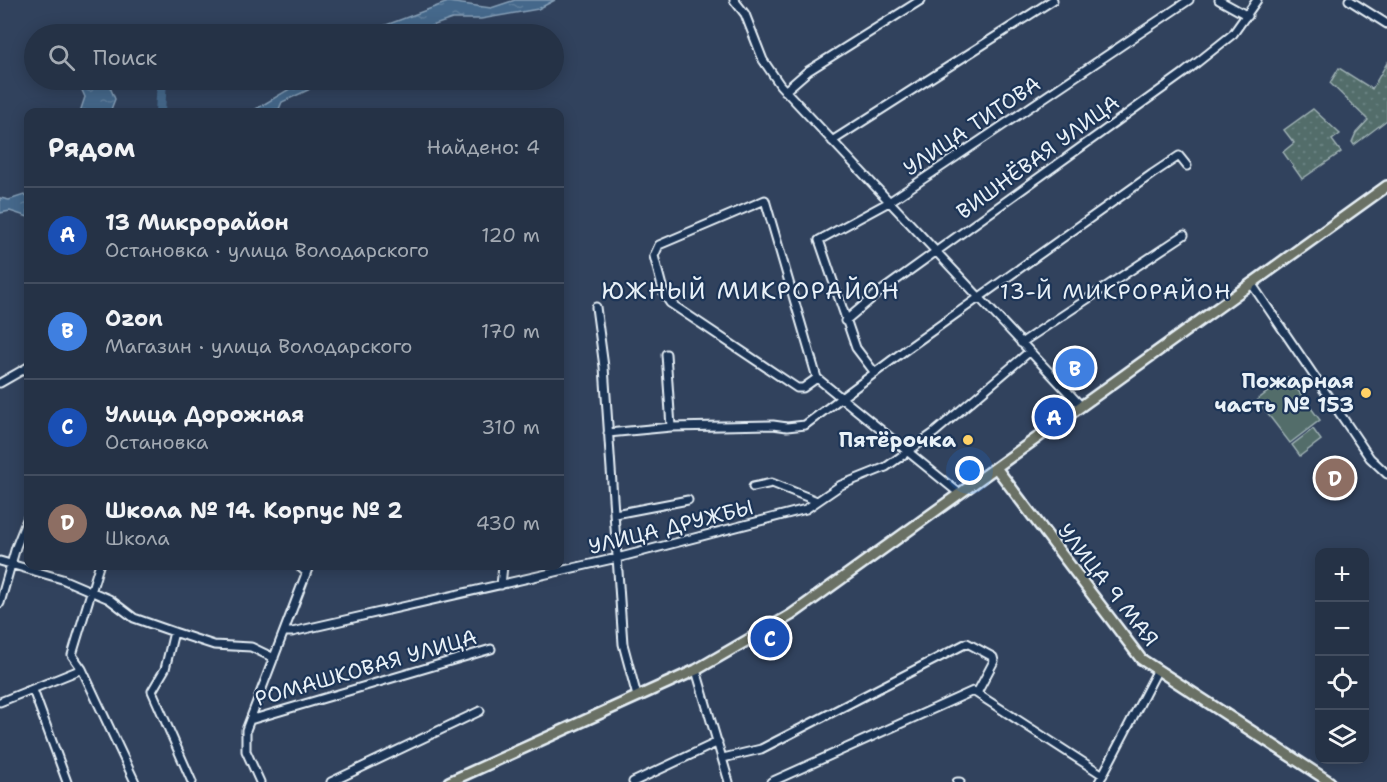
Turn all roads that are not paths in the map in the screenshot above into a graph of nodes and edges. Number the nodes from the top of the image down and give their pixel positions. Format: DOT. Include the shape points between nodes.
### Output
graph roads {
  1 [pos="734,0"];
  2 [pos="921,0"];
  3 [pos="1053,0"];
  4 [pos="1189,0"];
  5 [pos="1219,0"];
  6 [pos="1257,0"];
  7 [pos="1349,0"];
  8 [pos="1248,16"];
  9 [pos="1387,24"];
  10 [pos="785,91"];
  11 [pos="832,141"];
  12 [pos="1187,166"];
  13 [pos="1387,186"];
  14 [pos="889,202"];
  15 [pos="1184,235"];
  16 [pos="937,251"];
  17 [pos="1251,283"];
  18 [pos="980,299"];
  19 [pos="596,307"];
  20 [pos="845,321"];
  21 [pos="1021,343"];
  22 [pos="1029,352"];
  23 [pos="666,354"];
  24 [pos="24,369"];
  25 [pos="875,373"];
  26 [pos="817,378"];
  27 [pos="0,383"];
  28 [pos="841,397"];
  29 [pos="1081,406"];
  30 [pos="671,427"];
  31 [pos="608,433"];
  32 [pos="908,451"];
  33 [pos="997,469"];
  34 [pos="1387,474"];
  35 [pos="753,487"];
  36 [pos="960,494"];
  37 [pos="688,500"];
  38 [pos="818,501"];
  39 [pos="615,514"];
  40 [pos="24,527"];
  41 [pos="617,558"];
  42 [pos="0,561"];
  43 [pos="12,565"];
  44 [pos="24,568"];
  45 [pos="30,570"];
  46 [pos="98,570"];
  47 [pos="307,570"];
  48 [pos="502,570"];
  49 [pos="501,585"];
  50 [pos="92,592"];
  51 [pos="0,603"];
  52 [pos="174,632"];
  53 [pos="284,632"];
  54 [pos="491,649"];
  55 [pos="274,658"];
  56 [pos="82,669"];
  57 [pos="696,670"];
  58 [pos="1157,671"];
  59 [pos="33,690"];
  60 [pos="977,693"];
  61 [pos="637,696"];
  62 [pos="0,702"];
  63 [pos="480,711"];
  64 [pos="250,720"];
  65 [pos="718,742"];
  66 [pos="723,758"];
  67 [pos="1102,780"];
  68 [pos="67,782"];
  69 [pos="135,782"];
  70 [pos="192,782"];
  71 [pos="260,782"];
  72 [pos="332,782"];
  73 [pos="449,782"];
  74 [pos="633,782"];
  75 [pos="729,782"];
  76 [pos="771,782"];
  77 [pos="1330,782"];
  1 -- 10 [label="street" via="745,14 762,60"];
  2 -- 10 [label="street" via="808,71"];
  3 -- 11 [label="street"];
  4 -- 14 [label="street, УЛИЦА ТИТОВА"];
  5 -- 8 [label="street"];
  6 -- 8 [label="street, ВИШНЁВАЯ УЛИЦА"];
  7 -- 9 [label="street"];
  8 -- 16 [label="street, ВИШНЁВАЯ УЛИЦА" via="1233,34 1184,73"];
  10 -- 11 [label="street"];
  11 -- 14 [label="street"];
  12 -- 18 [label="street" via="1179,156"];
  13 -- 17 [label="main road"];
  14 -- 16 [label="street"];
  14 -- 20 [label="street, УЛИЦА ТИТОВА" via="819,240"];
  15 -- 21 [label="street"];
  16 -- 18 [label="street"];
  16 -- 20 [label="street, ВИШНЁВАЯ УЛИЦА"];
  17 -- 29 [label="main road"];
  17 -- 34 [label="street" via="1370,458"];
  18 -- 21 [label="street"];
  18 -- 25 [label="street"];
  19 -- 31 [label="street"];
  20 -- 25 [label="street" via="856,348"];
  21 -- 22 [label="street"];
  22 -- 29 [label="street"];
  22 -- 32 [label="street, УЛИЦА ДРУЖБЫ"];
  23 -- 30 [label="street"];
  24 -- 27 [label="street"];
  25 -- 28 [label="street"];
  26 -- 26 [label="street" via="797,388 670,303 654,256 659,245 765,200"];
  26 -- 28 [label="street"];
  28 -- 30 [label="street" via="805,424"];
  28 -- 32 [label="street"];
  29 -- 33 [label="main road"];
  30 -- 31 [label="street"];
  31 -- 39 [label="street"];
  32 -- 36 [label="street"];
  32 -- 38 [label="street, УЛИЦА ДРУЖБЫ" via="886,467 841,485"];
  33 -- 36 [label="main road"];
  33 -- 58 [label="main road, УЛИЦА 9 МАЯ" via="1128,645"];
  35 -- 38 [label="street" via="772,483"];
  36 -- 57 [label="main road" via="791,615"];
  37 -- 39 [label="street"];
  38 -- 41 [label="street, УЛИЦА ДРУЖБЫ" via="806,509"];
  39 -- 41 [label="street"];
  40 -- 43 [label="street"];
  41 -- 49 [label="street, УЛИЦА ДРУЖБЫ"];
  41 -- 61 [label="street" via="623,644"];
  42 -- 43 [label="street"];
  43 -- 44 [label="street"];
  43 -- 51 [label="street"];
  45 -- 50 [label="street"];
  46 -- 50 [label="street"];
  47 -- 53 [label="street"];
  48 -- 49 [label="street"];
  49 -- 53 [label="street, УЛИЦА ДРУЖБЫ"];
  50 -- 52 [label="street" via="134,618"];
  50 -- 56 [label="street" via="72,655"];
  52 -- 55 [label="street" via="214,645 251,647"];
  52 -- 70 [label="street" via="165,669 152,691"];
  53 -- 55 [label="street"];
  54 -- 64 [label="street, РОМАШКОВАЯ УЛИЦА"];
  55 -- 64 [label="street"];
  56 -- 59 [label="street"];
  56 -- 69 [label="street"];
  57 -- 61 [label="main road"];
  57 -- 65 [label="street"];
  58 -- 67 [label="street"];
  58 -- 77 [label="main road, УЛИЦА 9 МАЯ"];
  59 -- 62 [label="street"];
  59 -- 68 [label="street"];
  60 -- 66 [label="street" via="993,657 967,643 761,749"];
  60 -- 67 [label="street"];
  60 -- 76 [label="street" via="970,692"];
  61 -- 73 [label="main road"];
  63 -- 72 [label="street"];
  64 -- 71 [label="street" via="245,742"];
  65 -- 66 [label="street"];
  65 -- 74 [label="street"];
  66 -- 75 [label="street"];
}
